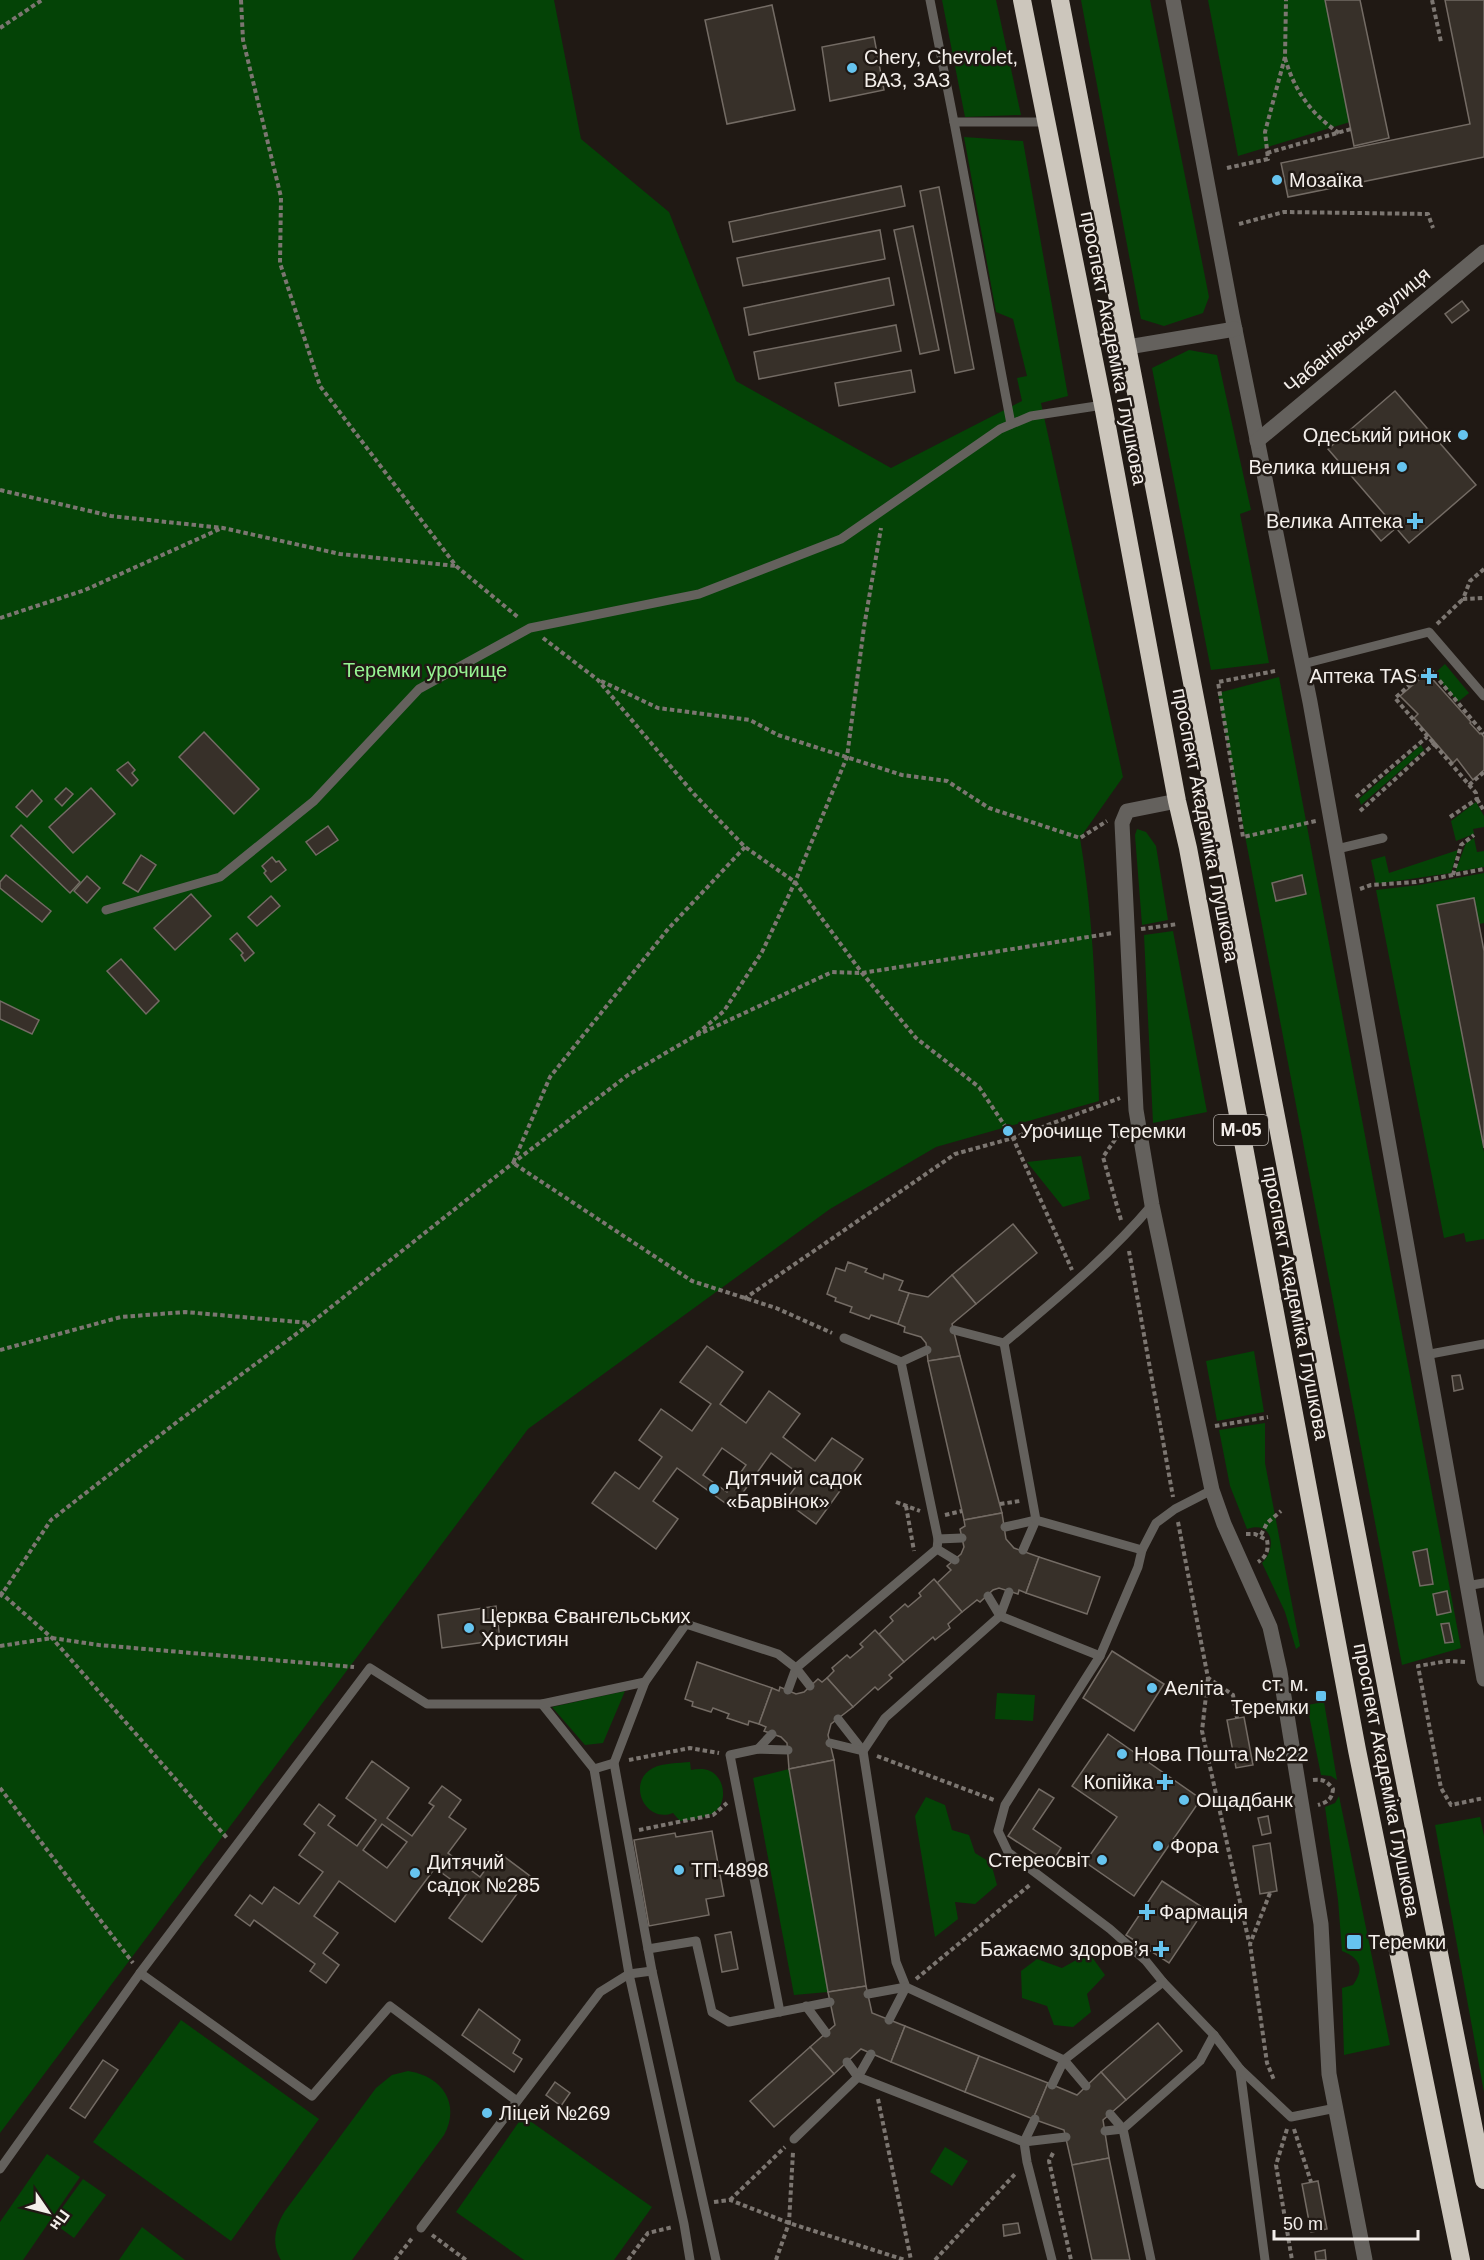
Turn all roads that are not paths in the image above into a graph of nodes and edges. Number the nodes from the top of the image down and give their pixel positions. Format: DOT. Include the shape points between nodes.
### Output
graph roads {
  1 [pos="930,0"];
  2 [pos="1022,0"];
  3 [pos="1060,0"];
  4 [pos="1173,0"];
  5 [pos="954,122"];
  6 [pos="1047,122"];
  7 [pos="1484,252"];
  8 [pos="1235,329"];
  9 [pos="1128,347"];
  10 [pos="1103,405"];
  11 [pos="1011,424"];
  12 [pos="1257,441"];
  13 [pos="1303,664"];
  14 [pos="1484,696"];
  15 [pos="1178,801"];
  16 [pos="1383,838"];
  17 [pos="1337,849"];
  18 [pos="105,910"];
  19 [pos="1152,1204"];
  20 [pos="954,1330"];
  21 [pos="844,1338"];
  22 [pos="1004,1343"];
  23 [pos="1484,1344"];
  24 [pos="927,1350"];
  25 [pos="1425,1355"];
  26 [pos="901,1362"];
  27 [pos="1212,1490"];
  28 [pos="1036,1520"];
  29 [pos="1005,1527"];
  30 [pos="962,1538"];
  31 [pos="938,1539"];
  32 [pos="937,1550"];
  33 [pos="1023,1550"];
  34 [pos="1142,1550"];
  35 [pos="955,1560"];
  36 [pos="1484,1583"];
  37 [pos="1466,1586"];
  38 [pos="1009,1592"];
  39 [pos="988,1596"];
  40 [pos="1000,1617"];
  41 [pos="1100,1656"];
  42 [pos="796,1668"];
  43 [pos="1484,1679"];
  44 [pos="645,1682"];
  45 [pos="810,1686"];
  46 [pos="788,1690"];
  47 [pos="542,1704"];
  48 [pos="838,1719"];
  49 [pos="772,1734"];
  50 [pos="830,1743"];
  51 [pos="758,1749"];
  52 [pos="788,1750"];
  53 [pos="863,1751"];
  54 [pos="614,1763"];
  55 [pos="594,1769"];
  56 [pos="648,1949"];
  57 [pos="652,1971"];
  58 [pos="140,1973"];
  59 [pos="629,1974"];
  60 [pos="1163,1982"];
  61 [pos="906,1987"];
  62 [pos="868,1994"];
  63 [pos="830,2002"];
  64 [pos="806,2007"];
  65 [pos="780,2012"];
  66 [pos="889,2020"];
  67 [pos="826,2033"];
  68 [pos="1214,2035"];
  69 [pos="871,2054"];
  70 [pos="1064,2060"];
  71 [pos="847,2062"];
  72 [pos="1240,2069"];
  73 [pos="858,2077"];
  74 [pos="1052,2085"];
  75 [pos="1086,2086"];
  76 [pos="517,2101"];
  77 [pos="1336,2108"];
  78 [pos="1110,2114"];
  79 [pos="1035,2119"];
  80 [pos="1123,2129"];
  81 [pos="1105,2131"];
  82 [pos="1066,2137"];
  83 [pos="794,2139"];
  84 [pos="1024,2142"];
  85 [pos="0,2169"];
  86 [pos="1484,2180"];
  87 [pos="421,2228"];
  88 [pos="690,2260"];
  89 [pos="716,2260"];
  90 [pos="1052,2260"];
  91 [pos="1151,2260"];
  92 [pos="1265,2260"];
  93 [pos="1365,2260"];
  94 [pos="1461,2260"];
  1 -- 5 [label="lane"];
  2 -- 6 [label="highway, проспект Академіка Глушкова / М-05"];
  3 -- 9 [label="highway, проспект Академіка Глушкова / М-05"];
  4 -- 8 [label="street"];
  5 -- 6 [label="lane"];
  5 -- 11 [label="lane"];
  6 -- 10 [label="highway, проспект Академіка Глушкова / М-05"];
  7 -- 12 [label="street, Чабанівська вулиця"];
  8 -- 9 [label="street"];
  8 -- 12 [label="street"];
  9 -- 86 [label="highway, проспект Академіка Глушкова / М-05"];
  10 -- 11 [label="lane" via="1031,416"];
  10 -- 15 [label="highway, проспект Академіка Глушкова / М-05"];
  11 -- 18 [label="lane" via="841,539 699,594 530,628 419,689 314,801 220,877"];
  12 -- 13 [label="street"];
  13 -- 14 [label="lane" via="1429,632"];
  13 -- 17 [label="street"];
  15 -- 19 [label="street" via="1127,811 1122,823 1136,1110"];
  15 -- 94 [label="highway, проспект Академіка Глушкова / М-05" via="1357,1750"];
  16 -- 17 [label="lane"];
  17 -- 25 [label="street"];
  19 -- 22 [label="lane" via="1126,1236"];
  19 -- 27 [label="street"];
  20 -- 22 [label="lane"];
  21 -- 26 [label="lane"];
  22 -- 28 [label="lane"];
  23 -- 25 [label="lane"];
  24 -- 26 [label="lane"];
  25 -- 37 [label="street"];
  26 -- 31 [label="lane"];
  27 -- 34 [label="lane" via="1156,1522"];
  27 -- 77 [label="street" via="1270,1628 1280,1672 1321,1924 1329,2074"];
  28 -- 29 [label="lane"];
  28 -- 33 [label="lane"];
  28 -- 34 [label="lane"];
  30 -- 31 [label="lane"];
  31 -- 32 [label="lane"];
  32 -- 35 [label="lane"];
  32 -- 42 [label="lane"];
  34 -- 41 [label="lane"];
  36 -- 37 [label="lane"];
  37 -- 43 [label="street"];
  38 -- 40 [label="lane"];
  39 -- 40 [label="lane"];
  40 -- 41 [label="lane"];
  40 -- 53 [label="lane" via="885,1718"];
  41 -- 60 [label="lane" via="1005,1804 998,1831 1008,1852 1110,1929"];
  42 -- 44 [label="lane" via="778,1654 686,1624"];
  42 -- 45 [label="lane"];
  42 -- 46 [label="lane"];
  44 -- 47 [label="lane"];
  44 -- 54 [label="lane"];
  47 -- 55 [label="lane"];
  47 -- 58 [label="lane" via="427,1704 370,1668"];
  48 -- 53 [label="lane"];
  49 -- 51 [label="lane"];
  50 -- 53 [label="lane"];
  51 -- 52 [label="lane"];
  51 -- 65 [label="lane" via="731,1755"];
  53 -- 61 [label="lane" via="896,1962"];
  54 -- 55 [label="lane"];
  54 -- 56 [label="lane"];
  55 -- 59 [label="lane"];
  56 -- 57 [label="lane"];
  56 -- 65 [label="lane" via="696,1941 712,2012 729,2022"];
  57 -- 59 [label="lane"];
  57 -- 89 [label="lane"];
  58 -- 76 [label="lane" via="312,2097 390,2006"];
  58 -- 85 [label="lane"];
  59 -- 76 [label="lane" via="600,1992"];
  59 -- 88 [label="lane"];
  60 -- 68 [label="lane"];
  60 -- 70 [label="lane"];
  61 -- 62 [label="lane"];
  61 -- 66 [label="lane"];
  61 -- 70 [label="lane"];
  63 -- 64 [label="lane"];
  64 -- 65 [label="lane"];
  64 -- 67 [label="lane"];
  68 -- 72 [label="lane"];
  68 -- 80 [label="lane" via="1200,2061"];
  69 -- 73 [label="lane"];
  70 -- 74 [label="lane"];
  70 -- 75 [label="lane"];
  71 -- 73 [label="lane"];
  72 -- 77 [label="lane" via="1291,2117"];
  72 -- 92 [label="lane"];
  73 -- 83 [label="lane"];
  73 -- 84 [label="lane"];
  76 -- 87 [label="lane"];
  77 -- 93 [label="street"];
  78 -- 80 [label="lane"];
  79 -- 84 [label="lane"];
  80 -- 81 [label="lane"];
  80 -- 91 [label="lane"];
  82 -- 84 [label="lane"];
  84 -- 90 [label="lane"];
}
